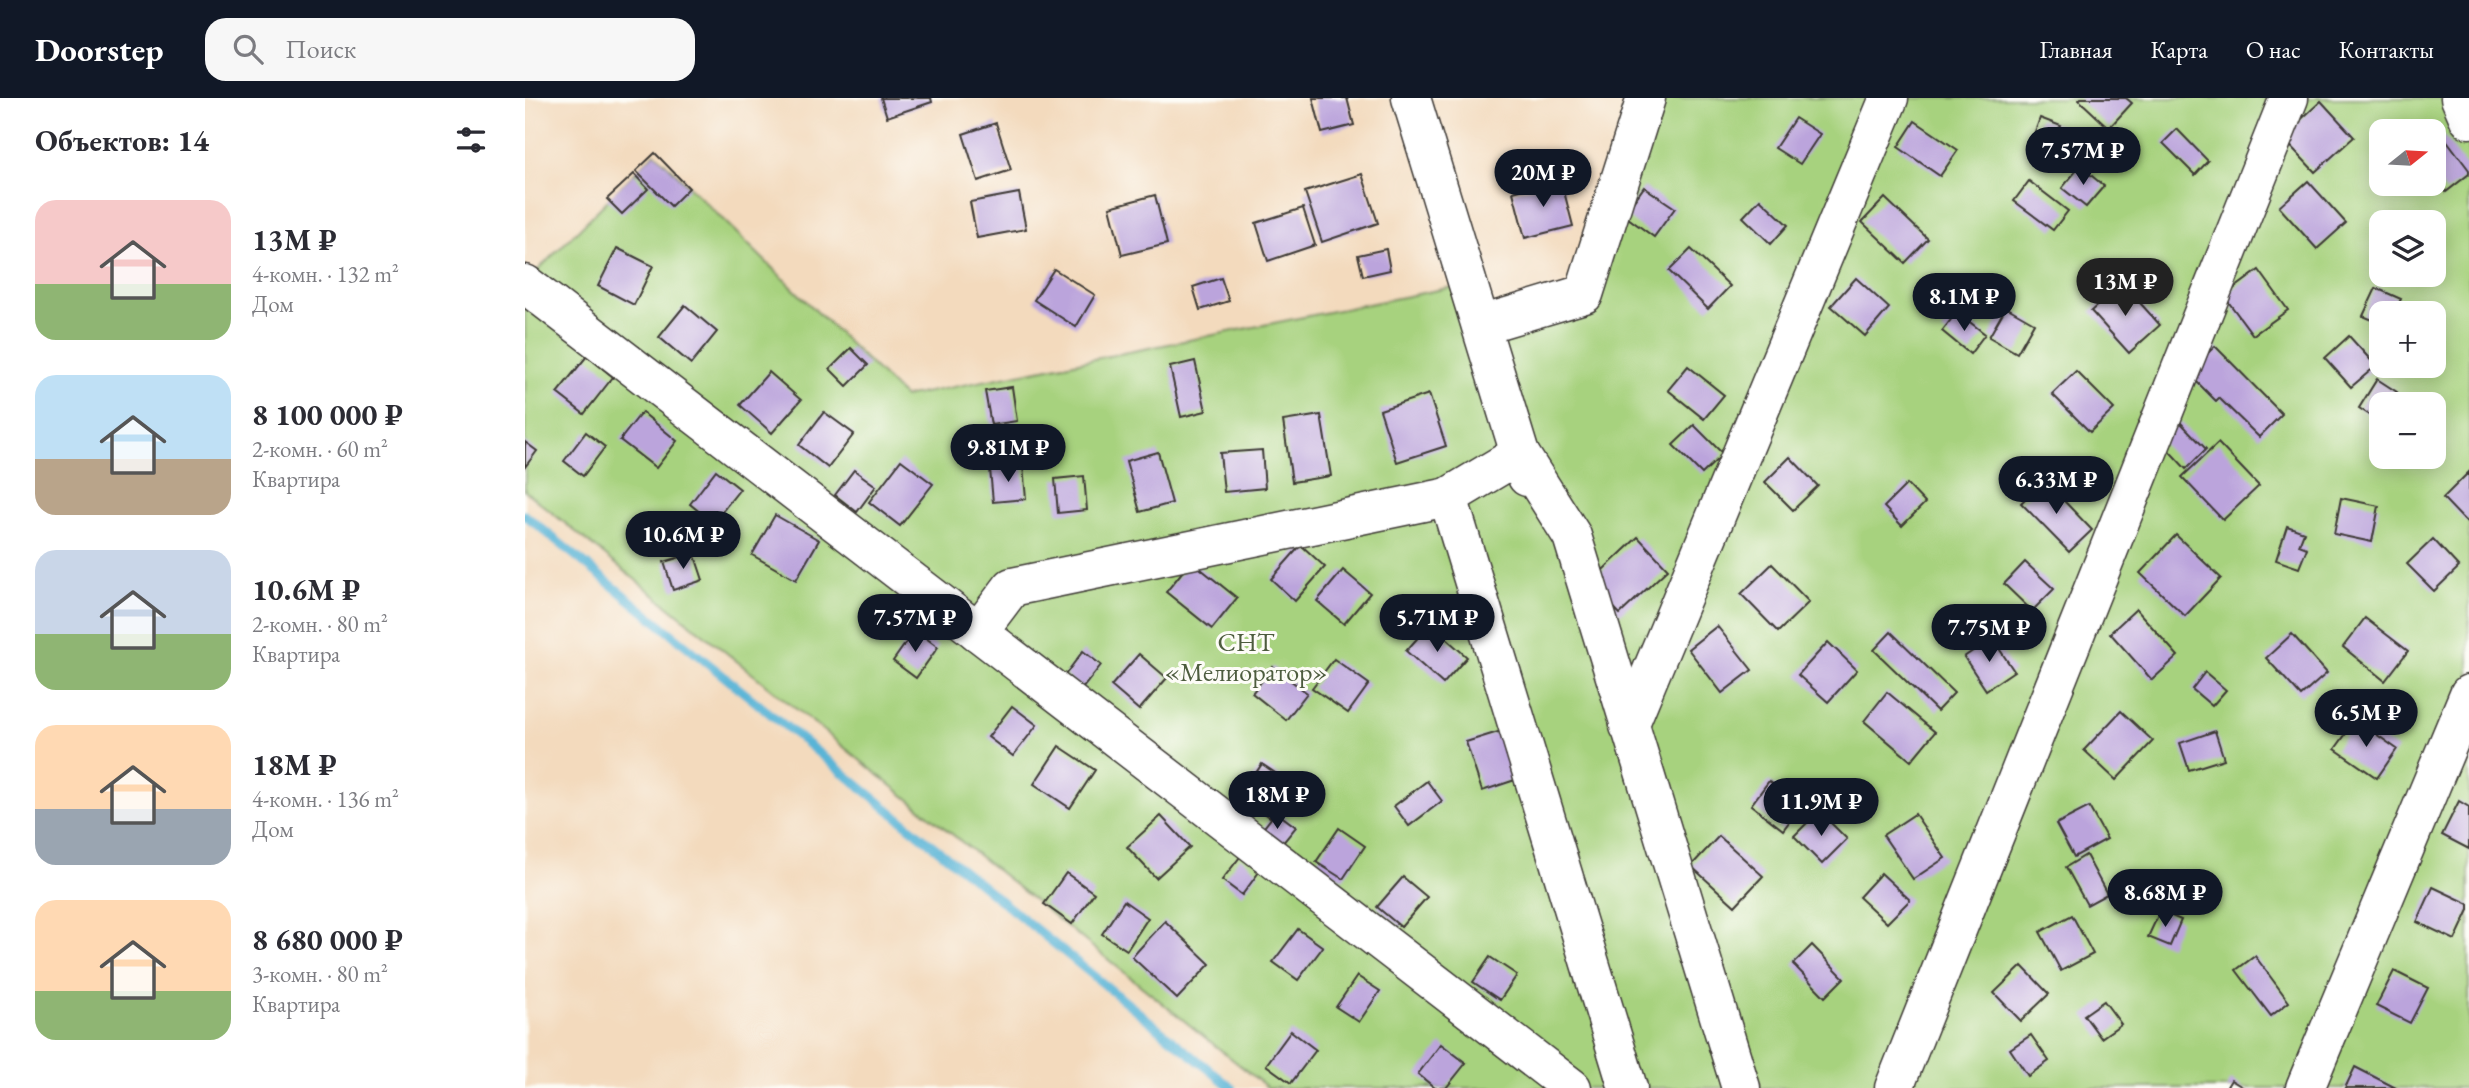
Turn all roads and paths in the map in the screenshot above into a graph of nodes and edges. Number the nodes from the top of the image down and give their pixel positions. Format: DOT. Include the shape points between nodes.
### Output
graph roads {
  1 [pos="1411,98"];
  2 [pos="1646,98"];
  3 [pos="1889,98"];
  4 [pos="2289,98"];
  5 [pos="2460,98"];
  6 [pos="2469,119"];
  7 [pos="525,284"];
  8 [pos="1481,325"];
  9 [pos="1520,454"];
  10 [pos="1448,497"];
  11 [pos="978,632"];
  12 [pos="2469,694"];
  13 [pos="1629,726"];
  14 [pos="1572,1088"];
  15 [pos="1628,1088"];
  16 [pos="1714,1088"];
  17 [pos="1741,1088"];
  18 [pos="1894,1088"];
  19 [pos="2305,1088"];
  1 -- 8 [label="street"];
  2 -- 8 [label="street" via="1584,294"];
  3 -- 13 [label="street"];
  4 -- 18 [label="street"];
  5 -- 6 [label="street"];
  7 -- 11 [label="street"];
  8 -- 9 [label="street"];
  9 -- 10 [label="street"];
  9 -- 13 [label="street" via="1572,536"];
  9 -- 16 [label="street"];
  10 -- 11 [label="street" via="1012,587"];
  10 -- 15 [label="street"];
  11 -- 14 [label="street"];
  12 -- 19 [label="street"];
  13 -- 17 [label="street"];
}
